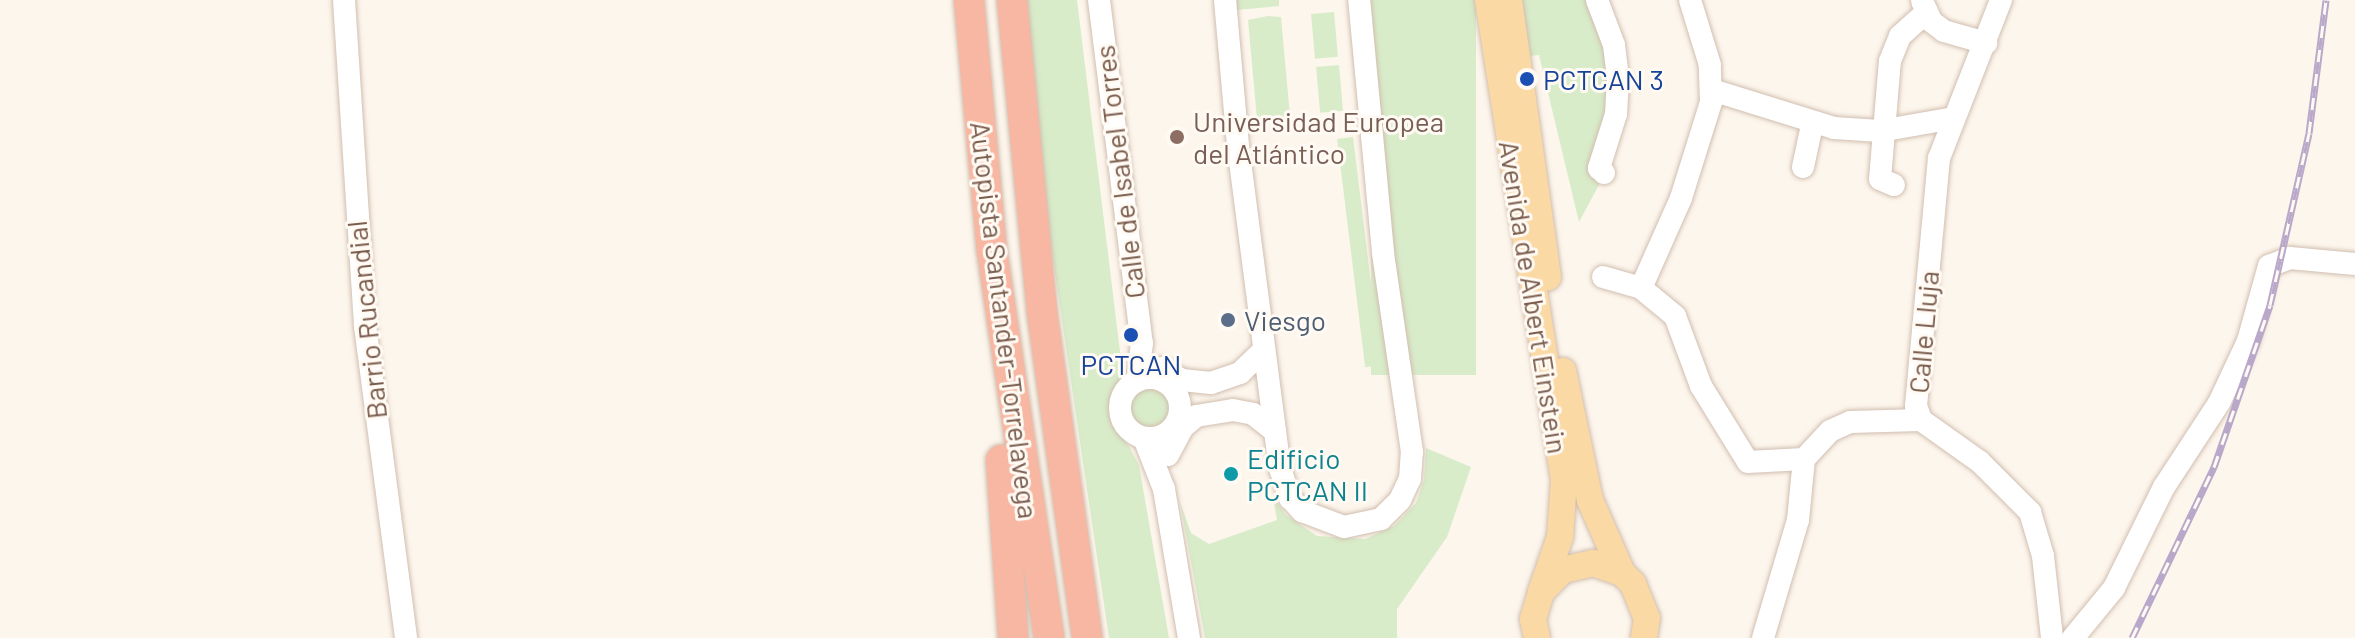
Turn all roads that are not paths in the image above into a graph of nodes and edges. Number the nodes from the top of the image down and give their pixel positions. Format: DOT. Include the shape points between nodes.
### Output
graph roads {
  1 [pos="344,0"];
  2 [pos="967,0"];
  3 [pos="1012,0"];
  4 [pos="1099,0"];
  5 [pos="1225,0"];
  6 [pos="1359,0"];
  7 [pos="1488,0"];
  8 [pos="1509,0"];
  9 [pos="1597,0"];
  10 [pos="1690,0"];
  11 [pos="2001,0"];
  12 [pos="1924,6"];
  13 [pos="1986,43"];
  14 [pos="1712,90"];
  15 [pos="1954,118"];
  16 [pos="1812,125"];
  17 [pos="1886,130"];
  18 [pos="1803,167"];
  19 [pos="1604,173"];
  20 [pos="1894,185"];
  21 [pos="2355,264"];
  22 [pos="1603,277"];
  23 [pos="1641,288"];
  24 [pos="1042,312"];
  25 [pos="1262,352"];
  26 [pos="1152,362"];
  27 [pos="1137,381"];
  28 [pos="1921,420"];
  29 [pos="1275,431"];
  30 [pos="1159,443"];
  31 [pos="1804,459"];
  32 [pos="1622,573"];
  33 [pos="1541,592"];
  34 [pos="406,638"];
  35 [pos="1013,638"];
  36 [pos="1049,638"];
  37 [pos="1087,638"];
  38 [pos="1098,638"];
  39 [pos="1189,638"];
  40 [pos="1537,638"];
  41 [pos="1644,638"];
  42 [pos="1763,638"];
  43 [pos="2052,638"];
  44 [pos="2073,638"];
  1 -- 34 [label="street, Barrio Rucandial" via="365,326"];
  2 -- 35 [label="highway" via="978,225"];
  2 -- 36 [label="highway, Autopista Santander-Torrelavega" via="992,251"];
  3 -- 24 [label="highway, Autopista Santander-Torrelavega"];
  4 -- 26 [label="street, Calle de Isabel Torres"];
  5 -- 25 [label="street"];
  6 -- 29 [label="street" via="1383,252 1412,452 1410,479 1400,500 1364,527 1317,520 1290,498"];
  7 -- 33 [label="main road, Avenida de Albert Einstein" via="1564,480 1560,537"];
  8 -- 32 [label="main road, Avenida de Albert Einstein" via="1559,350 1590,500"];
  9 -- 19 [label="street" via="1614,45 1618,77 1616,114 1599,168"];
  10 -- 14 [label="street"];
  11 -- 13 [label="street, Calle Lluja"];
  12 -- 13 [label="street" via="1944,31"];
  12 -- 17 [label="street" via="1892,50"];
  13 -- 15 [label="street, Calle Lluja"];
  14 -- 16 [label="street"];
  14 -- 23 [label="street" via="1681,198"];
  15 -- 17 [label="street"];
  15 -- 28 [label="street, Calle Lluja" via="1939,158 1916,406"];
  16 -- 17 [label="street"];
  16 -- 18 [label="street"];
  17 -- 20 [label="street" via="1880,179"];
  21 -- 44 [label="street" via="2282,258 2269,266 2248,341 2219,403 2164,487 2114,588"];
  22 -- 23 [label="street"];
  23 -- 31 [label="street" via="1679,324 1701,386 1744,458 1757,464"];
  24 -- 37 [label="highway, Autopista Santander-Torrelavega"];
  24 -- 38 [label="highway"];
  25 -- 26 [label="street" via="1240,373 1211,383 1182,380"];
  25 -- 29 [label="street"];
  26 -- 27 [label="street"];
  26 -- 27 [label="street, Calle de Isabel Torres"];
  26 -- 30 [label="street" via="1176,392 1181,411"];
  27 -- 30 [label="street, Calle de Isabel Torres" via="1123,395 1121,413 1130,430"];
  28 -- 31 [label="street" via="1850,422 1830,431"];
  28 -- 43 [label="street, Calle Lluja" via="1980,462 2030,512 2043,556"];
  29 -- 30 [label="street" via="1253,414 1233,410 1196,416"];
  30 -- 39 [label="street"];
  31 -- 42 [label="street" via="1798,520"];
  32 -- 33 [label="main road" via="1593,563 1577,565"];
  32 -- 41 [label="main road, Avenida de Albert Einstein" via="1645,607"];
  33 -- 40 [label="main road, Avenida de Albert Einstein" via="1533,619"];
}
